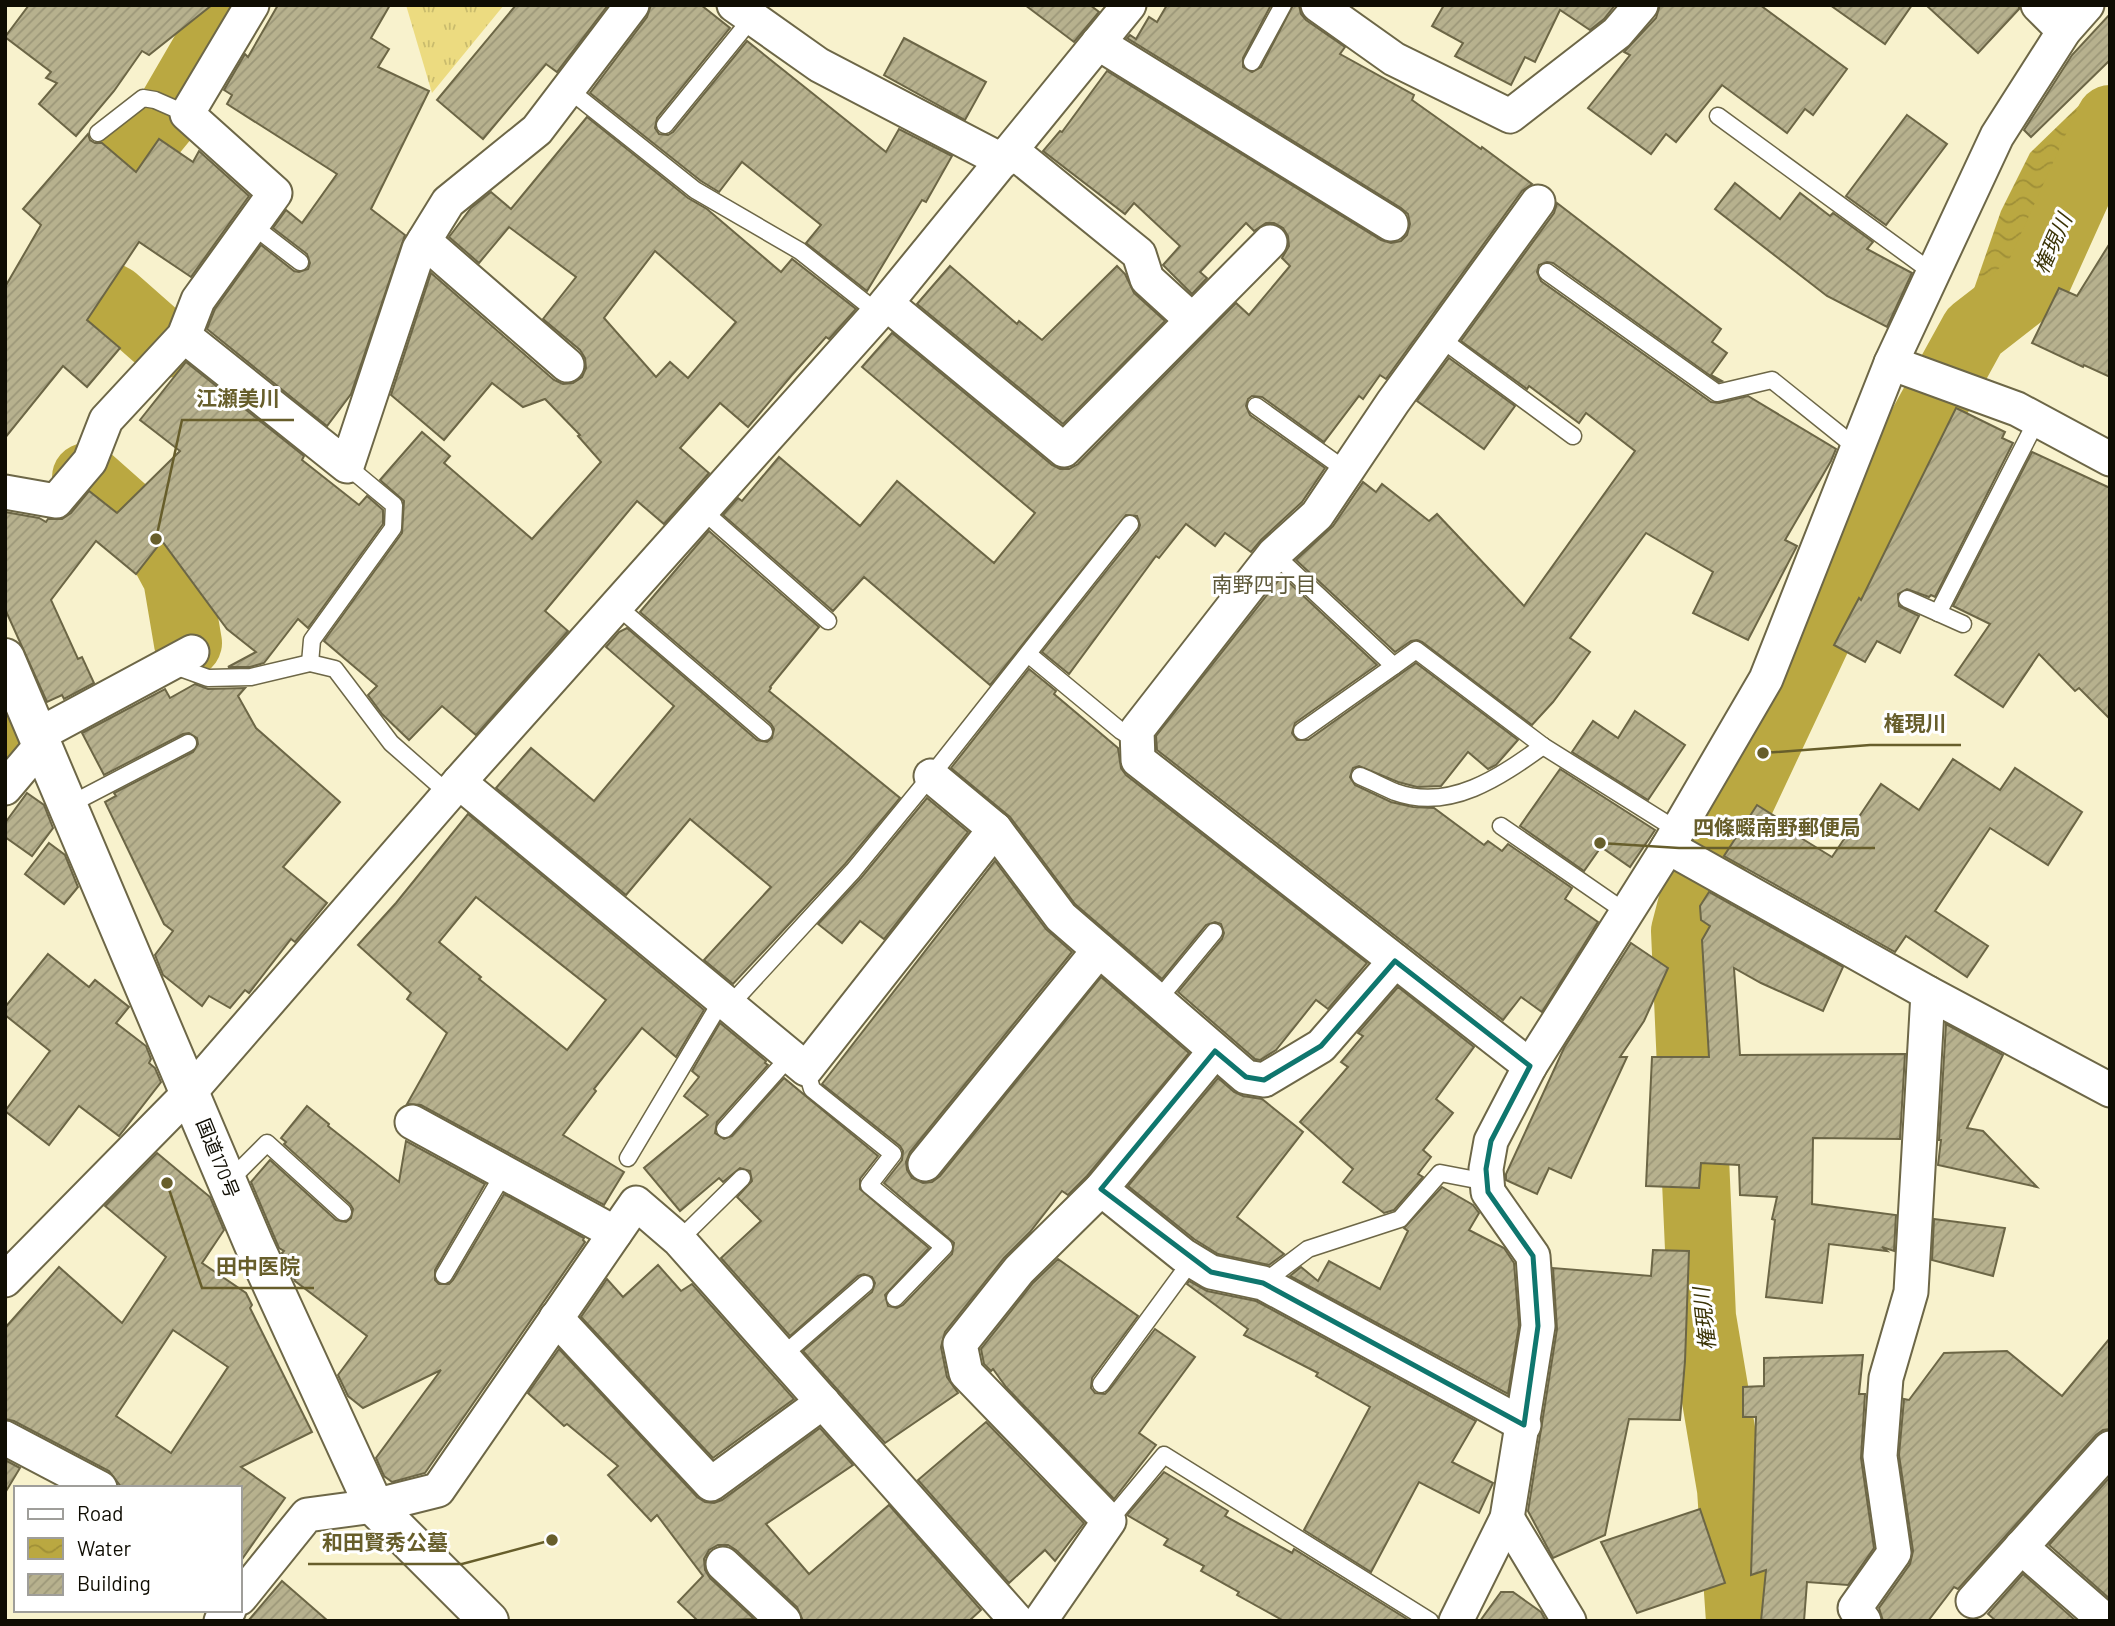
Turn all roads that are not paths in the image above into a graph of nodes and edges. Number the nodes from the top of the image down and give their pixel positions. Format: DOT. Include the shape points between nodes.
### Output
graph roads {
  1 [pos="252,5"];
  2 [pos="632,5"];
  3 [pos="1283,5"];
  4 [pos="1318,5"];
  5 [pos="1641,5"];
  6 [pos="2038,5"];
  7 [pos="2087,5"];
  8 [pos="1126,6"];
  9 [pos="743,11"];
  10 [pos="2064,31"];
  11 [pos="1098,43"];
  12 [pos="1252,62"];
  13 [pos="568,89"];
  14 [pos="187,114"];
  15 [pos="1718,116"];
  16 [pos="665,125"];
  17 [pos="98,133"];
  18 [pos="1007,156"];
  19 [pos="1538,202"];
  20 [pos="1391,224"];
  21 [pos="252,225"];
  22 [pos="424,241"];
  23 [pos="1270,242"];
  24 [pos="300,262"];
  25 [pos="1547,272"];
  26 [pos="1933,273"];
  27 [pos="882,309"];
  28 [pos="1192,320"];
  29 [pos="184,336"];
  30 [pos="1440,338"];
  31 [pos="1891,363"];
  32 [pos="567,365"];
  33 [pos="1255,406"];
  34 [pos="2037,420"];
  35 [pos="1573,436"];
  36 [pos="1858,449"];
  37 [pos="2110,459"];
  38 [pos="347,466"];
  39 [pos="1347,471"];
  40 [pos="5,492"];
  41 [pos="702,510"];
  42 [pos="1130,524"];
  43 [pos="1274,554"];
  44 [pos="1908,599"];
  45 [pos="617,606"];
  46 [pos="1938,613"];
  47 [pos="828,621"];
  48 [pos="1962,624"];
  49 [pos="1028,654"];
  50 [pos="5,658"];
  51 [pos="181,658"];
  52 [pos="310,663"];
  53 [pos="1394,666"];
  54 [pos="1303,731"];
  55 [pos="764,732"];
  56 [pos="40,739"];
  57 [pos="1138,741"];
  58 [pos="188,743"];
  59 [pos="1542,746"];
  60 [pos="931,776"];
  61 [pos="1360,776"];
  62 [pos="5,788"];
  63 [pos="454,788"];
  64 [pos="68,805"];
  65 [pos="1501,826"];
  66 [pos="995,829"];
  67 [pos="1673,839"];
  68 [pos="1627,913"];
  69 [pos="1214,932"];
  70 [pos="1099,950"];
  71 [pos="1395,961"];
  72 [pos="1928,993"];
  73 [pos="1157,1001"];
  74 [pos="726,1003"];
  75 [pos="1215,1051"];
  76 [pos="798,1063"];
  77 [pos="1530,1066"];
  78 [pos="2110,1090"];
  79 [pos="191,1091"];
  80 [pos="412,1122"];
  81 [pos="725,1129"];
  82 [pos="628,1158"];
  83 [pos="925,1164"];
  84 [pos="505,1173"];
  85 [pos="742,1178"];
  86 [pos="228,1182"];
  87 [pos="1487,1182"];
  88 [pos="1101,1189"];
  89 [pos="343,1212"];
  90 [pos="615,1233"];
  91 [pos="680,1240"];
  92 [pos="1192,1260"];
  93 [pos="444,1275"];
  94 [pos="5,1280"];
  95 [pos="1262,1283"];
  96 [pos="865,1284"];
  97 [pos="895,1298"];
  98 [pos="556,1318"];
  99 [pos="782,1356"];
  100 [pos="1101,1384"];
  101 [pos="823,1402"];
  102 [pos="1524,1425"];
  103 [pos="5,1438"];
  104 [pos="2110,1448"];
  105 [pos="96,1486"];
  106 [pos="374,1506"];
  107 [pos="1507,1518"];
  108 [pos="1109,1521"];
  109 [pos="2021,1547"];
  110 [pos="723,1564"];
  111 [pos="247,1577"];
  112 [pos="1973,1601"];
  113 [pos="1854,1616"];
  114 [pos="489,1621"];
  115 [pos="784,1621"];
  116 [pos="1017,1621"];
  117 [pos="1040,1621"];
  118 [pos="1430,1621"];
  119 [pos="1456,1621"];
  120 [pos="1569,1621"];
  121 [pos="2106,1621"];
  1 -- 14 [label="street"];
  2 -- 13 [label="street"];
  3 -- 12 [label="lane"];
  4 -- 5 [label="street" via="1394,59 1510,116 1617,33"];
  6 -- 10 [label="street"];
  7 -- 10 [label="street"];
  8 -- 11 [label="street"];
  9 -- 16 [label="lane"];
  9 -- 18 [label="street" via="819,65"];
  10 -- 26 [label="street" via="1997,136"];
  11 -- 18 [label="street"];
  11 -- 20 [label="street"];
  13 -- 22 [label="street" via="537,130 448,202"];
  13 -- 27 [label="lane" via="695,190 800,251"];
  14 -- 17 [label="lane" via="143,99"];
  14 -- 21 [label="street" via="275,192"];
  15 -- 26 [label="lane"];
  18 -- 27 [label="street"];
  18 -- 28 [label="street" via="1139,254 1147,279"];
  19 -- 30 [label="street"];
  21 -- 24 [label="lane"];
  21 -- 29 [label="street" via="198,300"];
  22 -- 32 [label="street"];
  22 -- 38 [label="street"];
  23 -- 28 [label="street"];
  25 -- 36 [label="lane" via="1717,393 1772,380"];
  26 -- 31 [label="street"];
  27 -- 28 [label="street" via="1064,450"];
  27 -- 41 [label="street"];
  29 -- 38 [label="street"];
  29 -- 40 [label="street" via="106,420 90,461 56,501"];
  30 -- 35 [label="lane"];
  30 -- 39 [label="street"];
  31 -- 34 [label="street"];
  31 -- 36 [label="street"];
  33 -- 39 [label="lane"];
  34 -- 37 [label="street"];
  34 -- 46 [label="lane"];
  36 -- 67 [label="street" via="1766,679"];
  38 -- 52 [label="lane" via="394,505 393,528 312,640"];
  39 -- 43 [label="street" via="1317,515"];
  41 -- 45 [label="street"];
  41 -- 47 [label="lane"];
  42 -- 49 [label="lane"];
  43 -- 53 [label="lane"];
  43 -- 57 [label="street" via="1137,730"];
  44 -- 46 [label="lane"];
  45 -- 55 [label="lane"];
  45 -- 63 [label="street"];
  46 -- 48 [label="lane"];
  49 -- 57 [label="lane"];
  49 -- 60 [label="lane"];
  50 -- 56 [label="highway, 国道170号"];
  51 -- 52 [label="lane" via="208,678 251,677"];
  51 -- 56 [label="street"];
  52 -- 63 [label="lane" via="335,669 391,743"];
  53 -- 54 [label="lane"];
  53 -- 59 [label="lane" via="1416,650"];
  56 -- 62 [label="street"];
  56 -- 64 [label="highway, 国道170号"];
  57 -- 71 [label="street" via="1138,760"];
  58 -- 64 [label="lane"];
  59 -- 61 [label="lane" via="1505,773 1468,791 1436,798 1397,793"];
  59 -- 67 [label="lane"];
  60 -- 66 [label="street"];
  60 -- 74 [label="lane" via="853,871"];
  63 -- 74 [label="street"];
  63 -- 79 [label="street"];
  64 -- 79 [label="highway, 国道170号"];
  65 -- 68 [label="lane"];
  66 -- 70 [label="street" via="1061,917"];
  66 -- 76 [label="street"];
  67 -- 68 [label="street"];
  67 -- 72 [label="street" via="1711,872"];
  68 -- 77 [label="street"];
  69 -- 73 [label="lane"];
  70 -- 73 [label="street"];
  70 -- 83 [label="street"];
  71 -- 75 [label="street" via="1321,1046 1264,1080 1246,1076"];
  71 -- 77 [label="street"];
  72 -- 78 [label="street"];
  72 -- 113 [label="street" via="1911,1292 1886,1378 1880,1456 1894,1553"];
  73 -- 75 [label="street"];
  74 -- 76 [label="street"];
  74 -- 82 [label="lane"];
  75 -- 88 [label="street"];
  76 -- 81 [label="lane"];
  76 -- 97 [label="lane" via="812,1089 893,1154 869,1185 944,1247"];
  77 -- 87 [label="street" via="1491,1141"];
  79 -- 86 [label="highway, 国道170号"];
  79 -- 94 [label="street"];
  80 -- 84 [label="street"];
  84 -- 90 [label="street"];
  84 -- 93 [label="lane"];
  85 -- 91 [label="lane"];
  86 -- 89 [label="lane" via="267,1143"];
  86 -- 106 [label="highway, 国道170号"];
  87 -- 95 [label="lane" via="1440,1173 1400,1219 1308,1249"];
  87 -- 102 [label="street" via="1489,1192 1533,1256 1538,1326"];
  88 -- 92 [label="street"];
  88 -- 108 [label="street" via="1019,1270 960,1344 966,1373"];
  90 -- 91 [label="street" via="636,1203"];
  90 -- 98 [label="street"];
  91 -- 99 [label="street"];
  92 -- 95 [label="street" via="1211,1272"];
  92 -- 100 [label="lane"];
  95 -- 102 [label="street"];
  96 -- 99 [label="lane"];
  98 -- 101 [label="street" via="711,1483"];
  98 -- 106 [label="street" via="438,1490"];
  99 -- 101 [label="street"];
  101 -- 116 [label="street"];
  102 -- 107 [label="street"];
  103 -- 105 [label="street"];
  104 -- 109 [label="street"];
  106 -- 111 [label="street" via="307,1515"];
  106 -- 114 [label="highway, 国道170号"];
  107 -- 119 [label="street"];
  107 -- 120 [label="street"];
  108 -- 117 [label="street"];
  108 -- 118 [label="lane" via="1164,1455"];
  109 -- 112 [label="street"];
  109 -- 121 [label="street"];
  110 -- 115 [label="street"];
}
